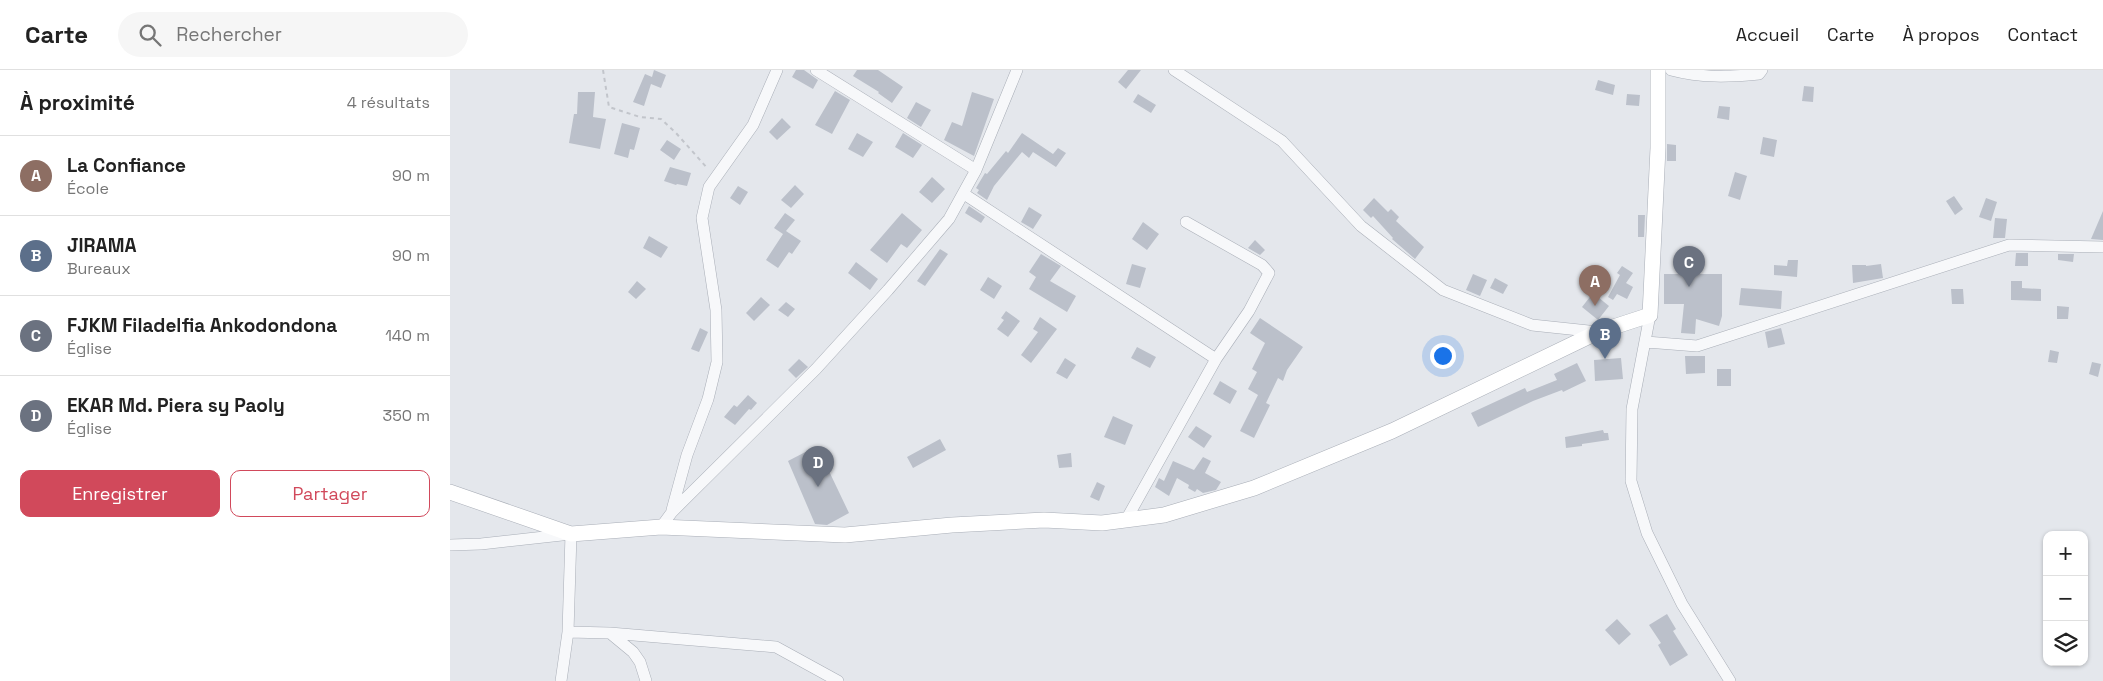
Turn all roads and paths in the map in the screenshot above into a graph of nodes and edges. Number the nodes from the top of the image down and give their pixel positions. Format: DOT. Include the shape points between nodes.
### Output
graph roads {
  1 [pos="603,70"];
  2 [pos="777,70"];
  3 [pos="816,70"];
  4 [pos="1017,70"];
  5 [pos="1174,70"];
  6 [pos="1658,70"];
  7 [pos="1672,70"];
  8 [pos="1762,70"];
  9 [pos="976,170"];
  10 [pos="716,177"];
  11 [pos="964,194"];
  12 [pos="1186,222"];
  13 [pos="2103,247"];
  14 [pos="1650,316"];
  15 [pos="1598,332"];
  16 [pos="1646,342"];
  17 [pos="1216,359"];
  18 [pos="450,492"];
  19 [pos="672,512"];
  20 [pos="1126,520"];
  21 [pos="661,527"];
  22 [pos="571,534"];
  23 [pos="450,545"];
  24 [pos="568,632"];
  25 [pos="610,633"];
  26 [pos="1730,680"];
  27 [pos="561,681"];
  28 [pos="646,681"];
  29 [pos="838,681"];
  1 -- 10 [label="path" via="609,107 640,117 661,119"];
  2 -- 10 [label="street" via="753,125"];
  3 -- 9 [label="street"];
  4 -- 9 [label="street"];
  5 -- 15 [label="street" via="1282,142 1361,226 1443,290 1532,325"];
  6 -- 14 [label="street" via="1658,148"];
  7 -- 8 [label="street" via="1694,76 1733,77 1759,74"];
  9 -- 11 [label="street"];
  10 -- 19 [label="street" via="709,187 702,218 716,310 717,362"];
  11 -- 17 [label="street"];
  11 -- 19 [label="street" via="949,219 823,362"];
  12 -- 17 [label="street" via="1262,266 1269,274 1249,311"];
  13 -- 16 [label="street" via="2009,245 1697,346"];
  14 -- 15 [label="street"];
  14 -- 16 [label="street"];
  15 -- 20 [label="street" via="1392,431 1254,488 1164,515"];
  16 -- 26 [label="street" via="1632,409 1631,481 1647,533 1682,604"];
  17 -- 20 [label="street"];
  18 -- 22 [label="street"];
  19 -- 21 [label="street"];
  20 -- 21 [label="street" via="1102,523 1044,520 844,535"];
  21 -- 22 [label="street"];
  22 -- 23 [label="street"];
  22 -- 24 [label="street"];
  24 -- 25 [label="street"];
  24 -- 27 [label="street"];
  25 -- 28 [label="street" via="633,652"];
  25 -- 29 [label="street" via="776,647"];
}
